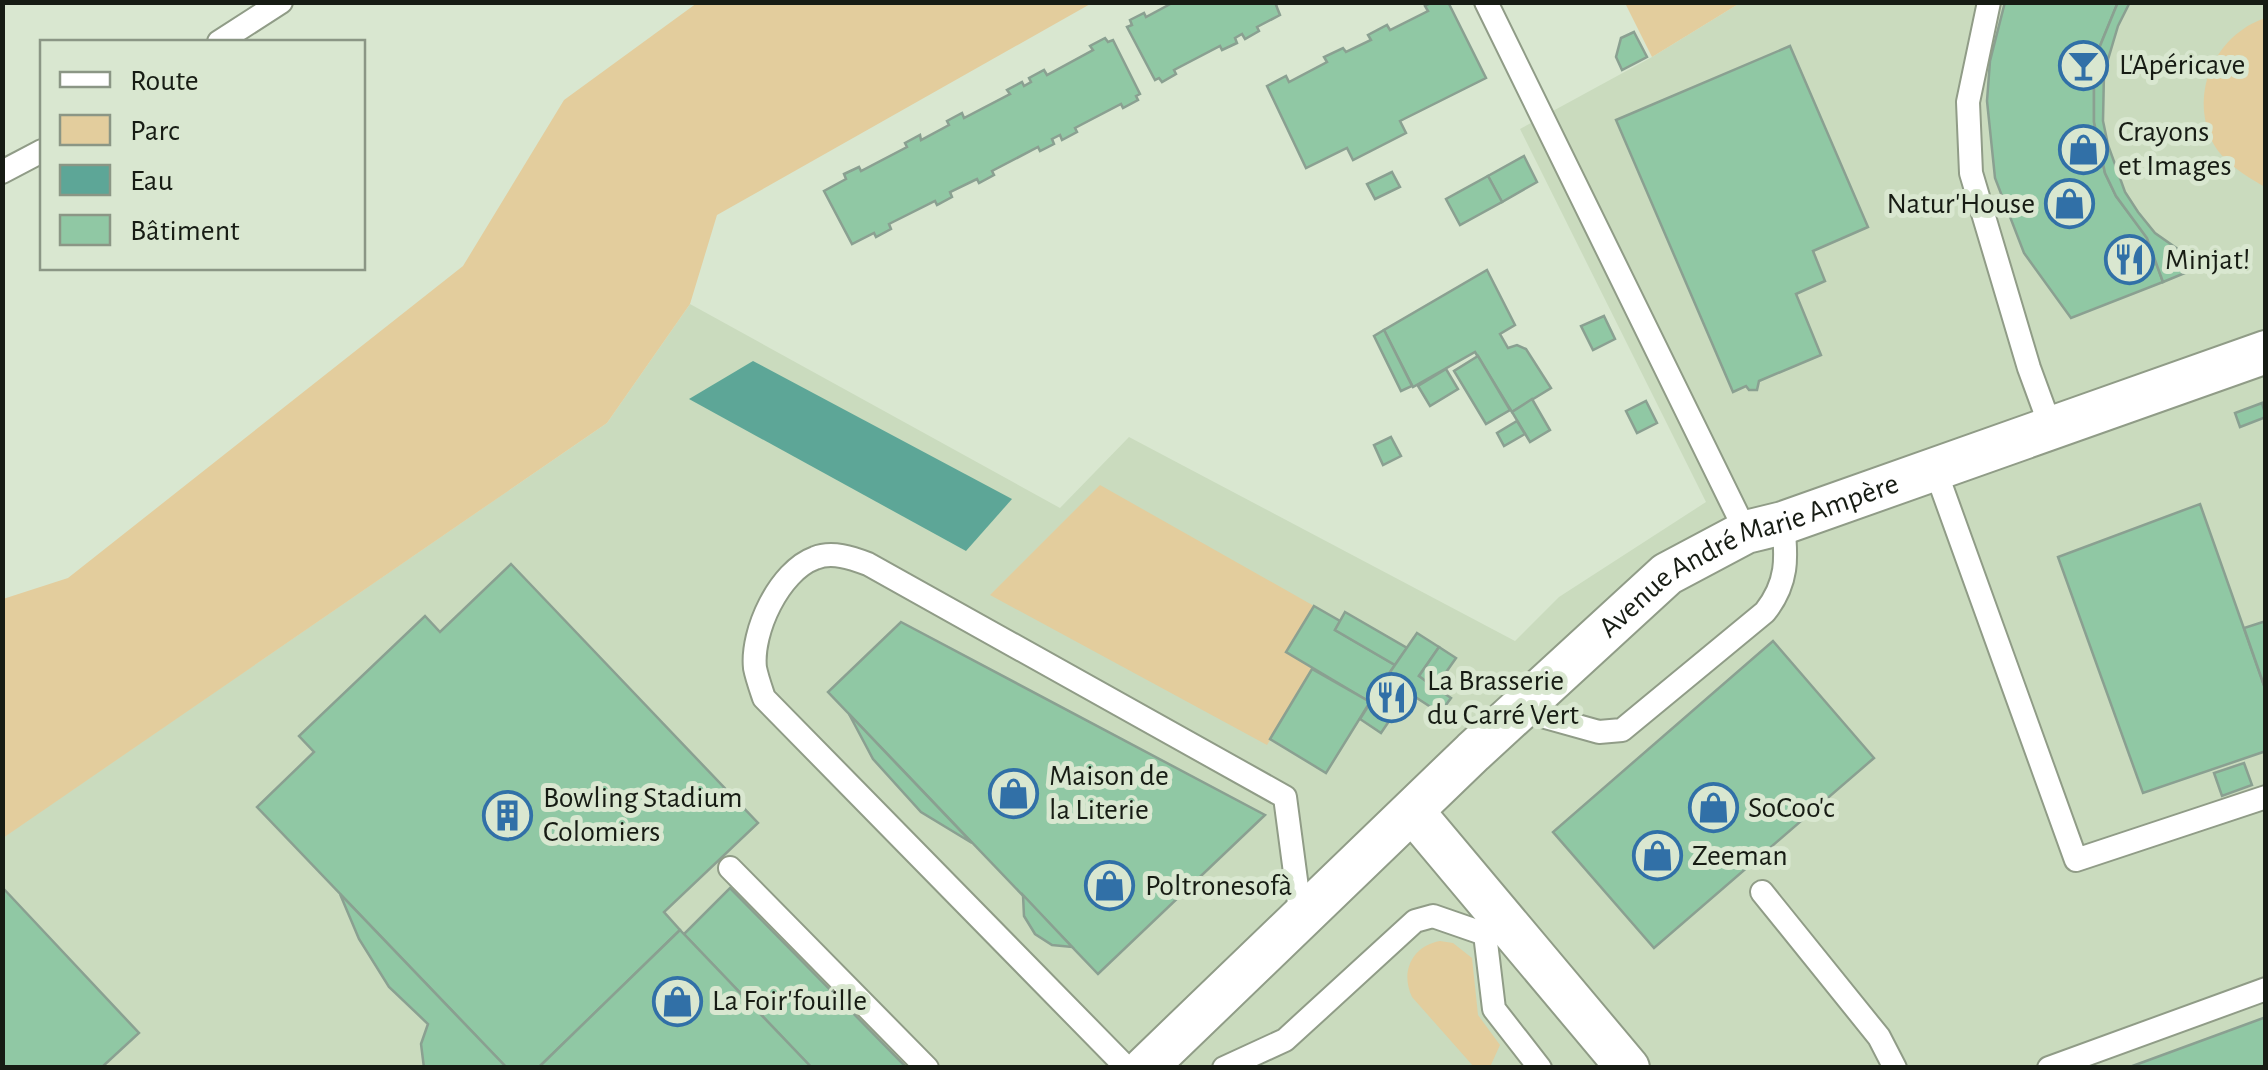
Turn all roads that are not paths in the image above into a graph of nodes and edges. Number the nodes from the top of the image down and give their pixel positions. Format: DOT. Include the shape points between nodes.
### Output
graph roads {
  1 [pos="281,2"];
  2 [pos="1486,2"];
  3 [pos="1989,2"];
  4 [pos="222,40"];
  5 [pos="40,152"];
  6 [pos="2,172"];
  7 [pos="2266,352"];
  8 [pos="2051,428"];
  9 [pos="1935,469"];
  10 [pos="1764,528"];
  11 [pos="1520,710"];
  12 [pos="2266,797"];
  13 [pos="1413,812"];
  14 [pos="730,868"];
  15 [pos="1762,892"];
  16 [pos="1300,918"];
  17 [pos="1494,926"];
  18 [pos="2266,990"];
  19 [pos="2056,1065"];
  20 [pos="1894,1067"];
  21 [pos="928,1068"];
  22 [pos="1127,1068"];
  23 [pos="1144,1068"];
  24 [pos="1224,1068"];
  25 [pos="1540,1068"];
  26 [pos="1628,1068"];
  1 -- 4 [label="lane"];
  2 -- 10 [label="lane"];
  3 -- 8 [label="lane" via="1968,102 1972,172"];
  5 -- 6 [label="lane"];
  7 -- 8 [label="street, Avenue André Marie Ampère"];
  8 -- 9 [label="street, Avenue André Marie Ampère"];
  9 -- 10 [label="street, Avenue André Marie Ampère"];
  9 -- 12 [label="lane" via="2076,860"];
  10 -- 11 [label="street, Avenue André Marie Ampère" via="1666,574"];
  10 -- 11 [label="lane" via="1787,561 1780,594 1622,730 1599,732"];
  11 -- 13 [label="street, Avenue André Marie Ampère"];
  13 -- 16 [label="street, Avenue André Marie Ampère"];
  13 -- 17 [label="street"];
  14 -- 21 [label="lane"];
  15 -- 20 [label="lane" via="1879,1037"];
  16 -- 22 [label="lane" via="1284,798 868,564 842,555 815,558 793,573 758,631 755,667 764,698"];
  16 -- 23 [label="street, Avenue André Marie Ampère"];
  17 -- 24 [label="lane" via="1433,916 1416,921 1285,1040"];
  17 -- 25 [label="lane" via="1494,1009"];
  17 -- 26 [label="street"];
  18 -- 19 [label="lane"];
}
